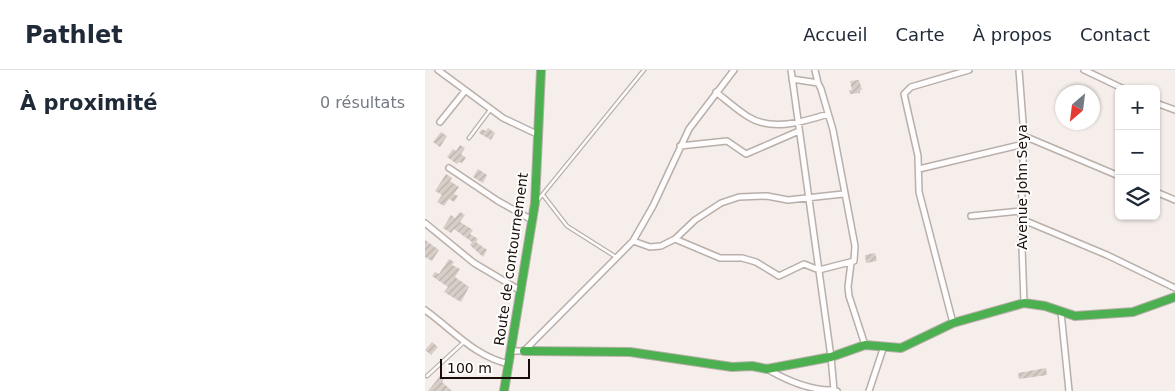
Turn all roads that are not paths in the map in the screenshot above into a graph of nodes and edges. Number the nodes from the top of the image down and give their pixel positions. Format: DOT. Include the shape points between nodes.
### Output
graph roads {
  1 [pos="438,70"];
  2 [pos="541,70"];
  3 [pos="644,70"];
  4 [pos="734,70"];
  5 [pos="791,70"];
  6 [pos="815,70"];
  7 [pos="969,70"];
  8 [pos="1019,70"];
  9 [pos="1084,70"];
  10 [pos="792,78"];
  11 [pos="818,83"];
  12 [pos="1116,85"];
  13 [pos="465,91"];
  14 [pos="715,92"];
  15 [pos="1160,104"];
  16 [pos="491,109"];
  17 [pos="1175,110"];
  18 [pos="828,114"];
  19 [pos="440,122"];
  20 [pos="798,124"];
  21 [pos="799,131"];
  22 [pos="539,135"];
  23 [pos="1024,136"];
  24 [pos="469,138"];
  25 [pos="1024,144"];
  26 [pos="679,146"];
  27 [pos="449,168"];
  28 [pos="919,169"];
  29 [pos="1117,175"];
  30 [pos="543,194"];
  31 [pos="843,194"];
  32 [pos="1160,194"];
  33 [pos="809,197"];
  34 [pos="1175,200"];
  35 [pos="535,203"];
  36 [pos="1021,211"];
  37 [pos="971,216"];
  38 [pos="532,220"];
  39 [pos="1021,220"];
  40 [pos="425,223"];
  41 [pos="675,239"];
  42 [pos="633,241"];
  43 [pos="617,258"];
  44 [pos="851,263"];
  45 [pos="819,270"];
  46 [pos="1175,288"];
  47 [pos="521,291"];
  48 [pos="1175,297"];
  49 [pos="1024,303"];
  50 [pos="425,310"];
  51 [pos="1061,312"];
  52 [pos="953,323"];
  53 [pos="465,341"];
  54 [pos="865,346"];
  55 [pos="884,346"];
  56 [pos="524,351"];
  57 [pos="511,352"];
  58 [pos="831,357"];
  59 [pos="509,364"];
  60 [pos="767,369"];
  61 [pos="427,376"];
  62 [pos="504,391"];
  63 [pos="835,391"];
  64 [pos="869,391"];
  65 [pos="1069,391"];
  1 -- 13 [label="street"];
  2 -- 22 [label="street, Route de contournement"];
  3 -- 30 [label="lane"];
  4 -- 14 [label="street"];
  5 -- 10 [label="street"];
  6 -- 11 [label="street"];
  7 -- 28 [label="street" via="906,90 904,94"];
  8 -- 23 [label="street, Avenue John Seya"];
  9 -- 12 [label="street"];
  10 -- 11 [label="street"];
  10 -- 20 [label="street"];
  11 -- 18 [label="street"];
  13 -- 16 [label="street"];
  13 -- 19 [label="street"];
  14 -- 20 [label="street" via="756,120"];
  14 -- 26 [label="street"];
  15 -- 17 [label="street"];
  16 -- 22 [label="street"];
  16 -- 24 [label="lane"];
  18 -- 20 [label="street"];
  18 -- 31 [label="street"];
  20 -- 21 [label="street"];
  21 -- 26 [label="street" via="747,154 727,141"];
  21 -- 33 [label="street"];
  22 -- 35 [label="street, Route de contournement"];
  23 -- 25 [label="street, Avenue John Seya"];
  23 -- 29 [label="street"];
  25 -- 28 [label="street"];
  25 -- 36 [label="street, Avenue John Seya"];
  26 -- 42 [label="street" via="653,206"];
  27 -- 38 [label="street" via="498,202"];
  28 -- 52 [label="street" via="919,192"];
  30 -- 35 [label="lane"];
  30 -- 43 [label="lane" via="567,226"];
  31 -- 33 [label="street"];
  31 -- 44 [label="street" via="855,246 856,257"];
  32 -- 34 [label="street"];
  33 -- 41 [label="street" via="788,200 767,196 739,197 702,216"];
  33 -- 45 [label="street"];
  35 -- 38 [label="street, Route de contournement"];
  36 -- 37 [label="street"];
  36 -- 39 [label="street, Avenue John Seya"];
  38 -- 47 [label="street, Route de contournement"];
  39 -- 46 [label="street" via="1107,255"];
  39 -- 49 [label="street, Avenue John Seya"];
  40 -- 47 [label="street" via="474,263"];
  41 -- 42 [label="street" via="650,247"];
  41 -- 45 [label="street" via="721,258 756,262 779,276 804,264"];
  42 -- 43 [label="street"];
  43 -- 56 [label="street"];
  44 -- 45 [label="street"];
  44 -- 54 [label="street" via="849,296"];
  45 -- 58 [label="street"];
  47 -- 57 [label="street, Route de contournement"];
  48 -- 51 [label="street" via="1133,312 1075,316"];
  49 -- 51 [label="street"];
  49 -- 52 [label="street"];
  50 -- 53 [label="street"];
  51 -- 65 [label="street"];
  52 -- 55 [label="street" via="905,346"];
  53 -- 59 [label="street" via="495,361"];
  53 -- 61 [label="lane"];
  54 -- 55 [label="street"];
  54 -- 58 [label="street"];
  55 -- 64 [label="street"];
  56 -- 57 [label="street"];
  56 -- 60 [label="street" via="630,352"];
  57 -- 59 [label="street, Route de contournement"];
  58 -- 60 [label="street"];
  58 -- 63 [label="street"];
  59 -- 62 [label="street, Route de contournement"];
  60 -- 63 [label="street" via="793,382"];
}
